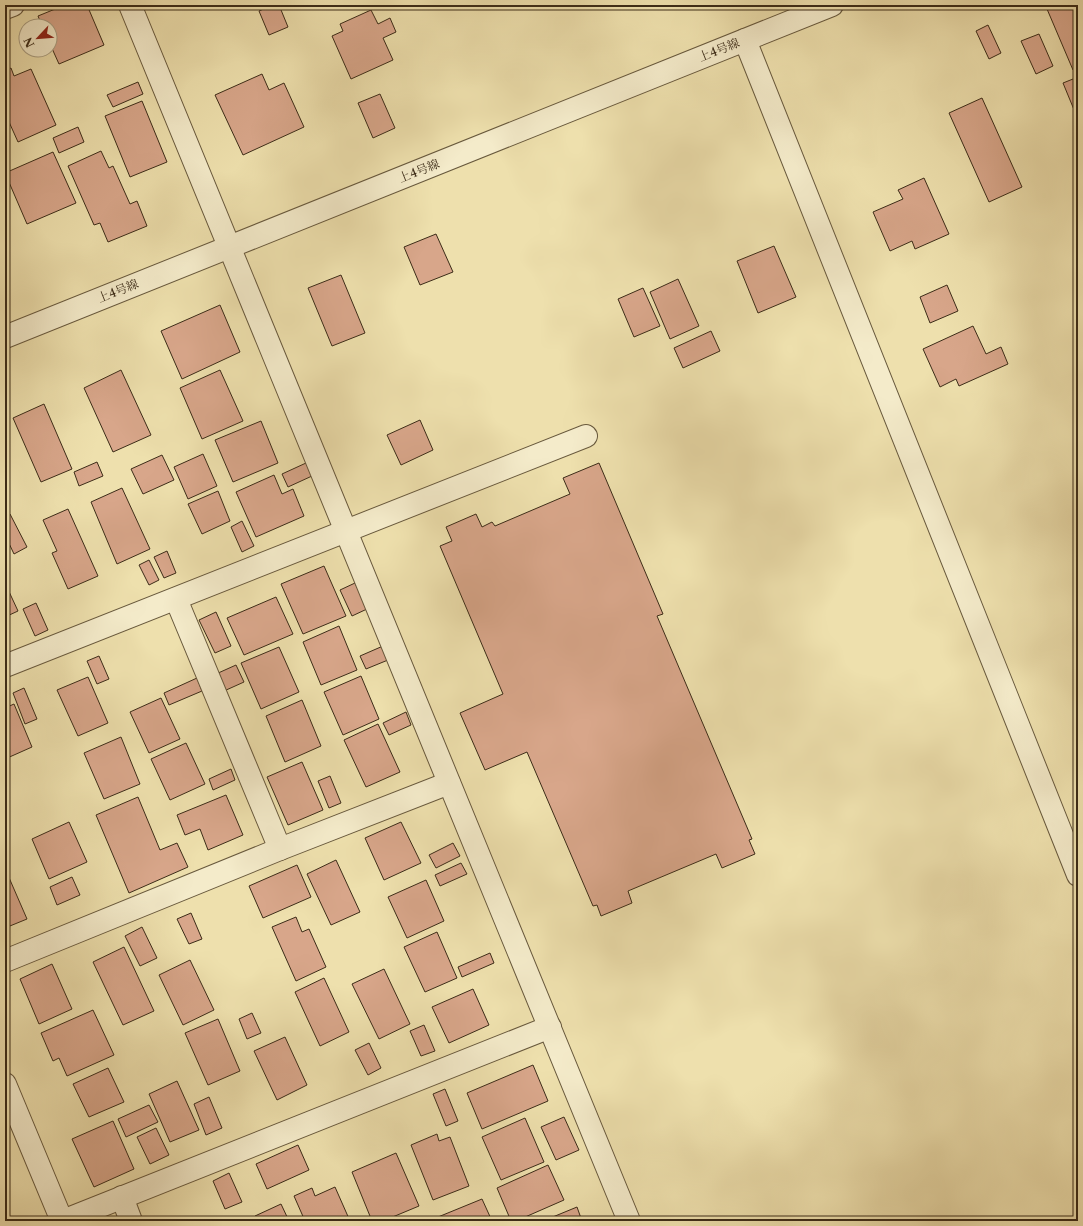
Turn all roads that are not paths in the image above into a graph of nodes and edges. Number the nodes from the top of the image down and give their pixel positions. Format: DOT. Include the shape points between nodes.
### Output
graph roads {
  1 [pos="13,5"];
  2 [pos="130,5"];
  3 [pos="832,5"];
  4 [pos="5,8"];
  5 [pos="745,40"];
  6 [pos="229,248"];
  7 [pos="5,337"];
  8 [pos="586,436"];
  9 [pos="346,531"];
  10 [pos="176,599"];
  11 [pos="5,666"];
  12 [pos="449,783"];
  13 [pos="1070,830"];
  14 [pos="280,849"];
  15 [pos="1078,875"];
  16 [pos="5,961"];
  17 [pos="550,1027"];
  18 [pos="5,1084"];
  19 [pos="122,1197"];
  20 [pos="62,1221"];
  21 [pos="132,1221"];
  22 [pos="629,1221"];
  1 -- 4 [label="street"];
  2 -- 6 [label="street"];
  3 -- 5 [label="street, 上4号線"];
  5 -- 6 [label="street, 上4号線"];
  5 -- 13 [label="street"];
  6 -- 7 [label="street, 上4号線"];
  6 -- 9 [label="street"];
  8 -- 9 [label="street"];
  9 -- 10 [label="street"];
  9 -- 12 [label="street"];
  10 -- 11 [label="street"];
  10 -- 14 [label="street"];
  12 -- 14 [label="street"];
  12 -- 17 [label="street"];
  13 -- 15 [label="street"];
  14 -- 16 [label="street"];
  17 -- 19 [label="street"];
  17 -- 22 [label="street"];
  18 -- 20 [label="street"];
  19 -- 20 [label="street"];
  19 -- 21 [label="street"];
}
